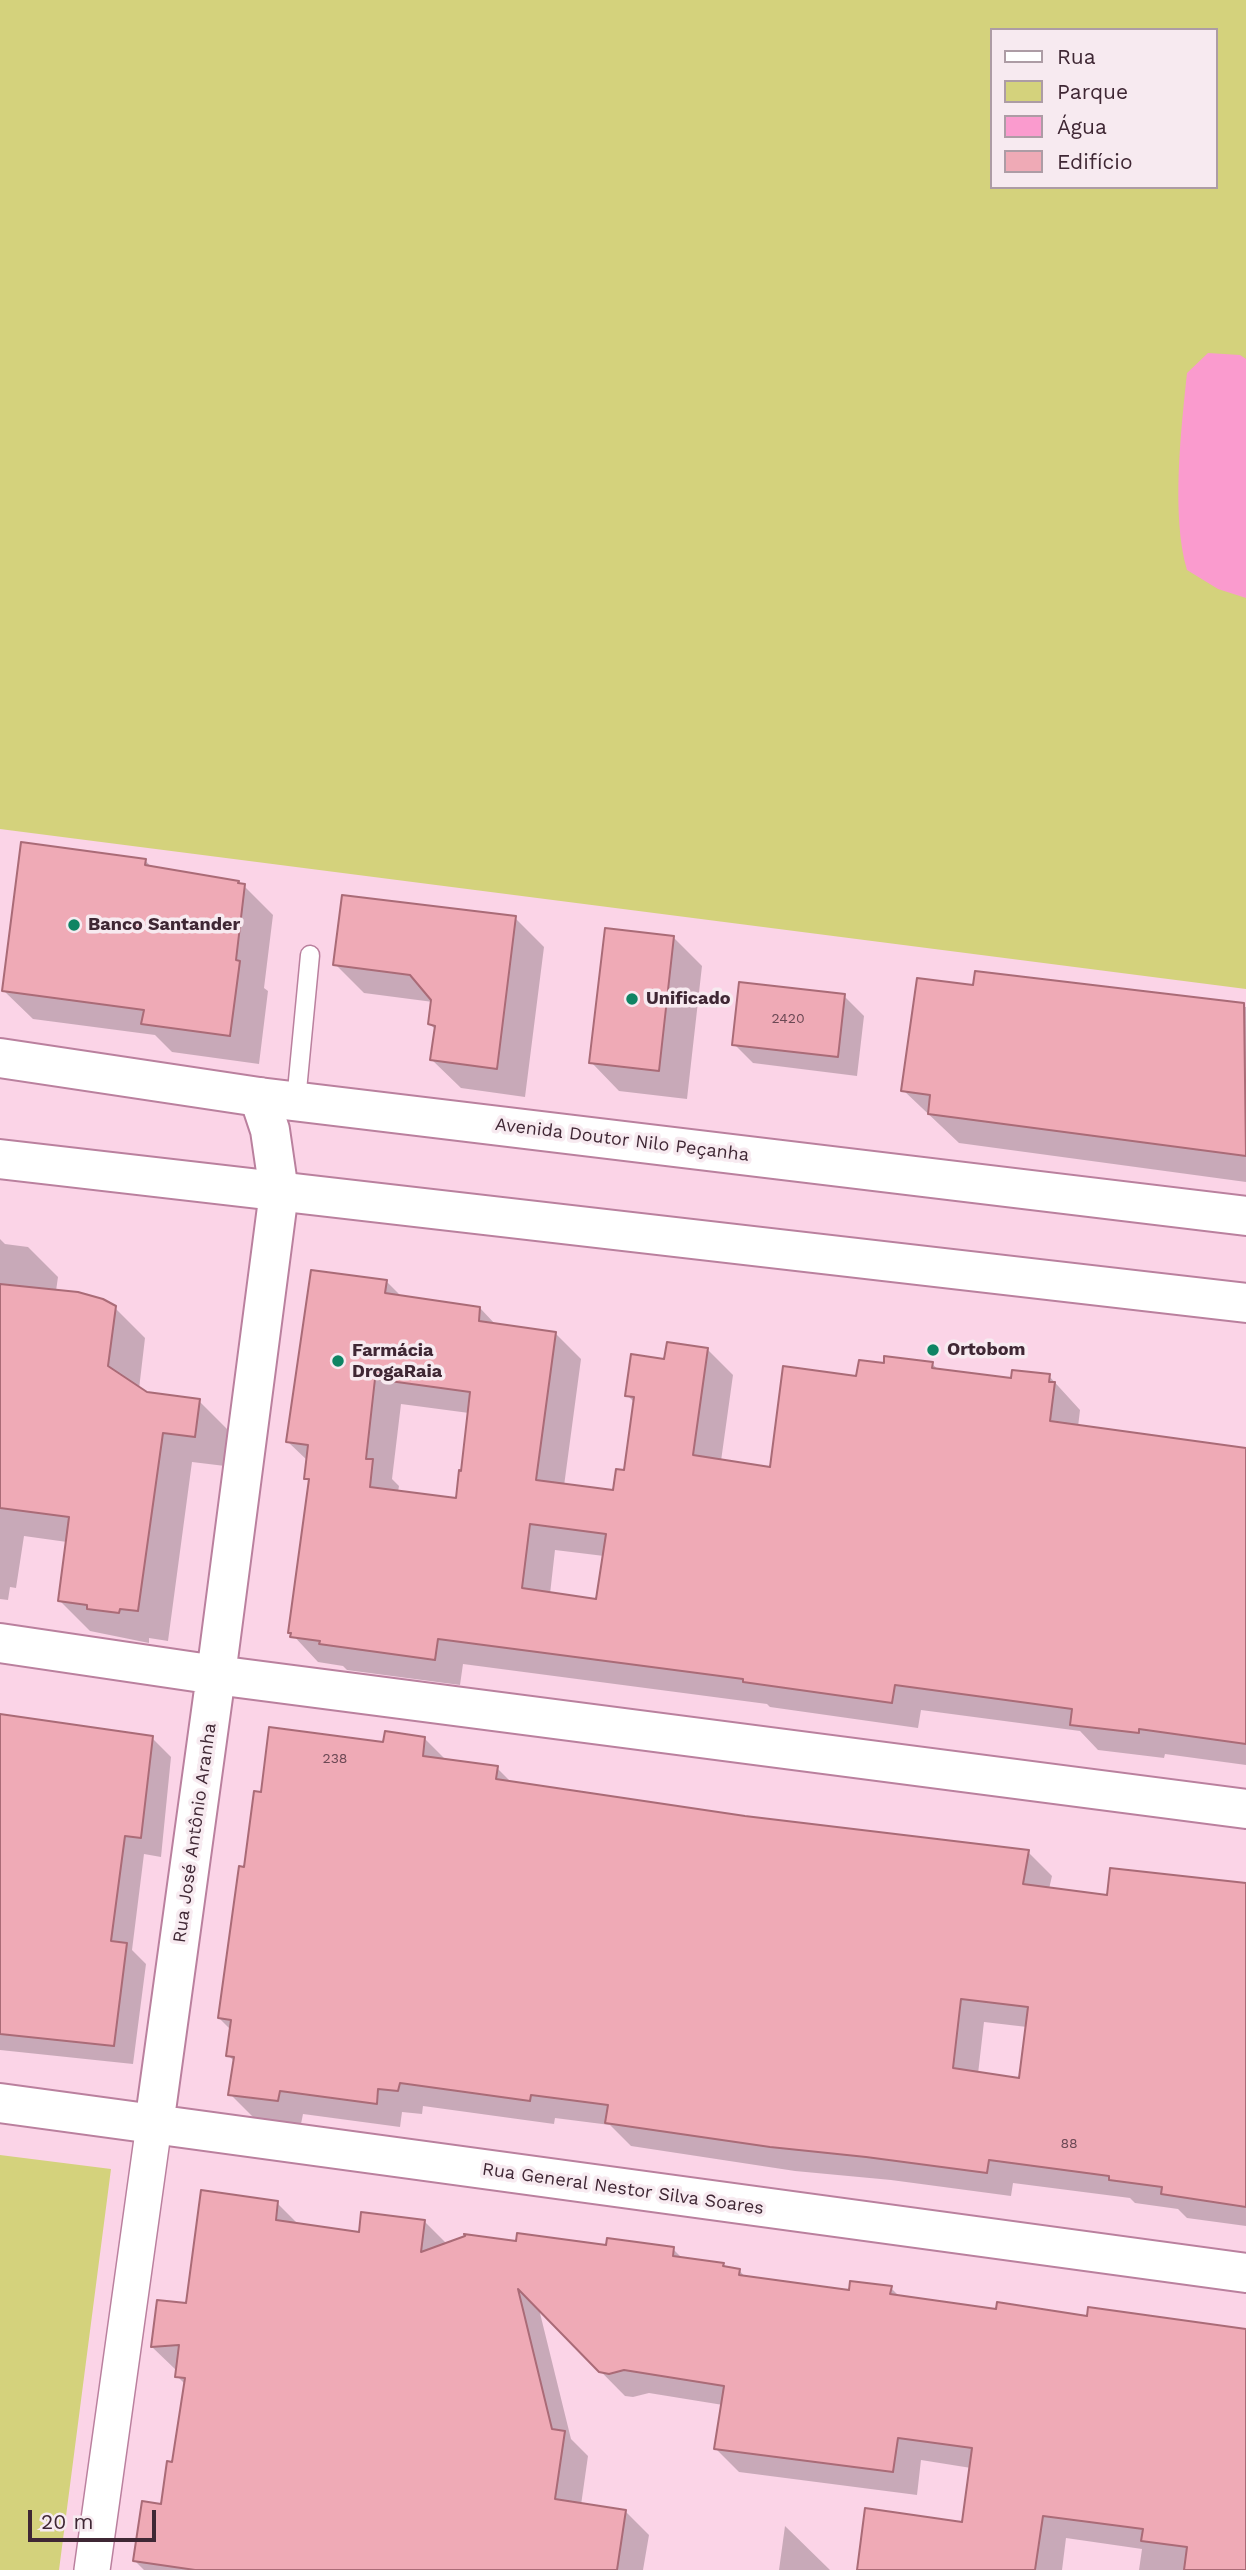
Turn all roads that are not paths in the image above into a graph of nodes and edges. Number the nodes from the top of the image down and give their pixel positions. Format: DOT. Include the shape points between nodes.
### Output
graph roads {
  1 [pos="310,956"];
  2 [pos="0,1058"];
  3 [pos="259,1097"];
  4 [pos="296,1101"];
  5 [pos="0,1159"];
  6 [pos="279,1192"];
  7 [pos="1246,1216"];
  8 [pos="1246,1303"];
  9 [pos="0,1643"];
  10 [pos="216,1675"];
  11 [pos="1246,1809"];
  12 [pos="0,2103"];
  13 [pos="154,2125"];
  14 [pos="1246,2273"];
  15 [pos="92,2570"];
  1 -- 4 [label="lane"];
  2 -- 3 [label="street, Avenida Doutor Nilo Peçanha"];
  3 -- 4 [label="street, Avenida Doutor Nilo Peçanha"];
  3 -- 6 [label="street, Rua José Antônio Aranha" via="270,1130"];
  4 -- 7 [label="street, Avenida Doutor Nilo Peçanha"];
  5 -- 6 [label="street"];
  6 -- 8 [label="street"];
  6 -- 10 [label="street, Rua José Antônio Aranha"];
  9 -- 10 [label="street"];
  10 -- 11 [label="street"];
  10 -- 13 [label="street, Rua José Antônio Aranha"];
  12 -- 13 [label="street, Rua General Nestor Silva Soares"];
  13 -- 14 [label="street, Rua General Nestor Silva Soares"];
  13 -- 15 [label="street, Rua José Antônio Aranha"];
}
